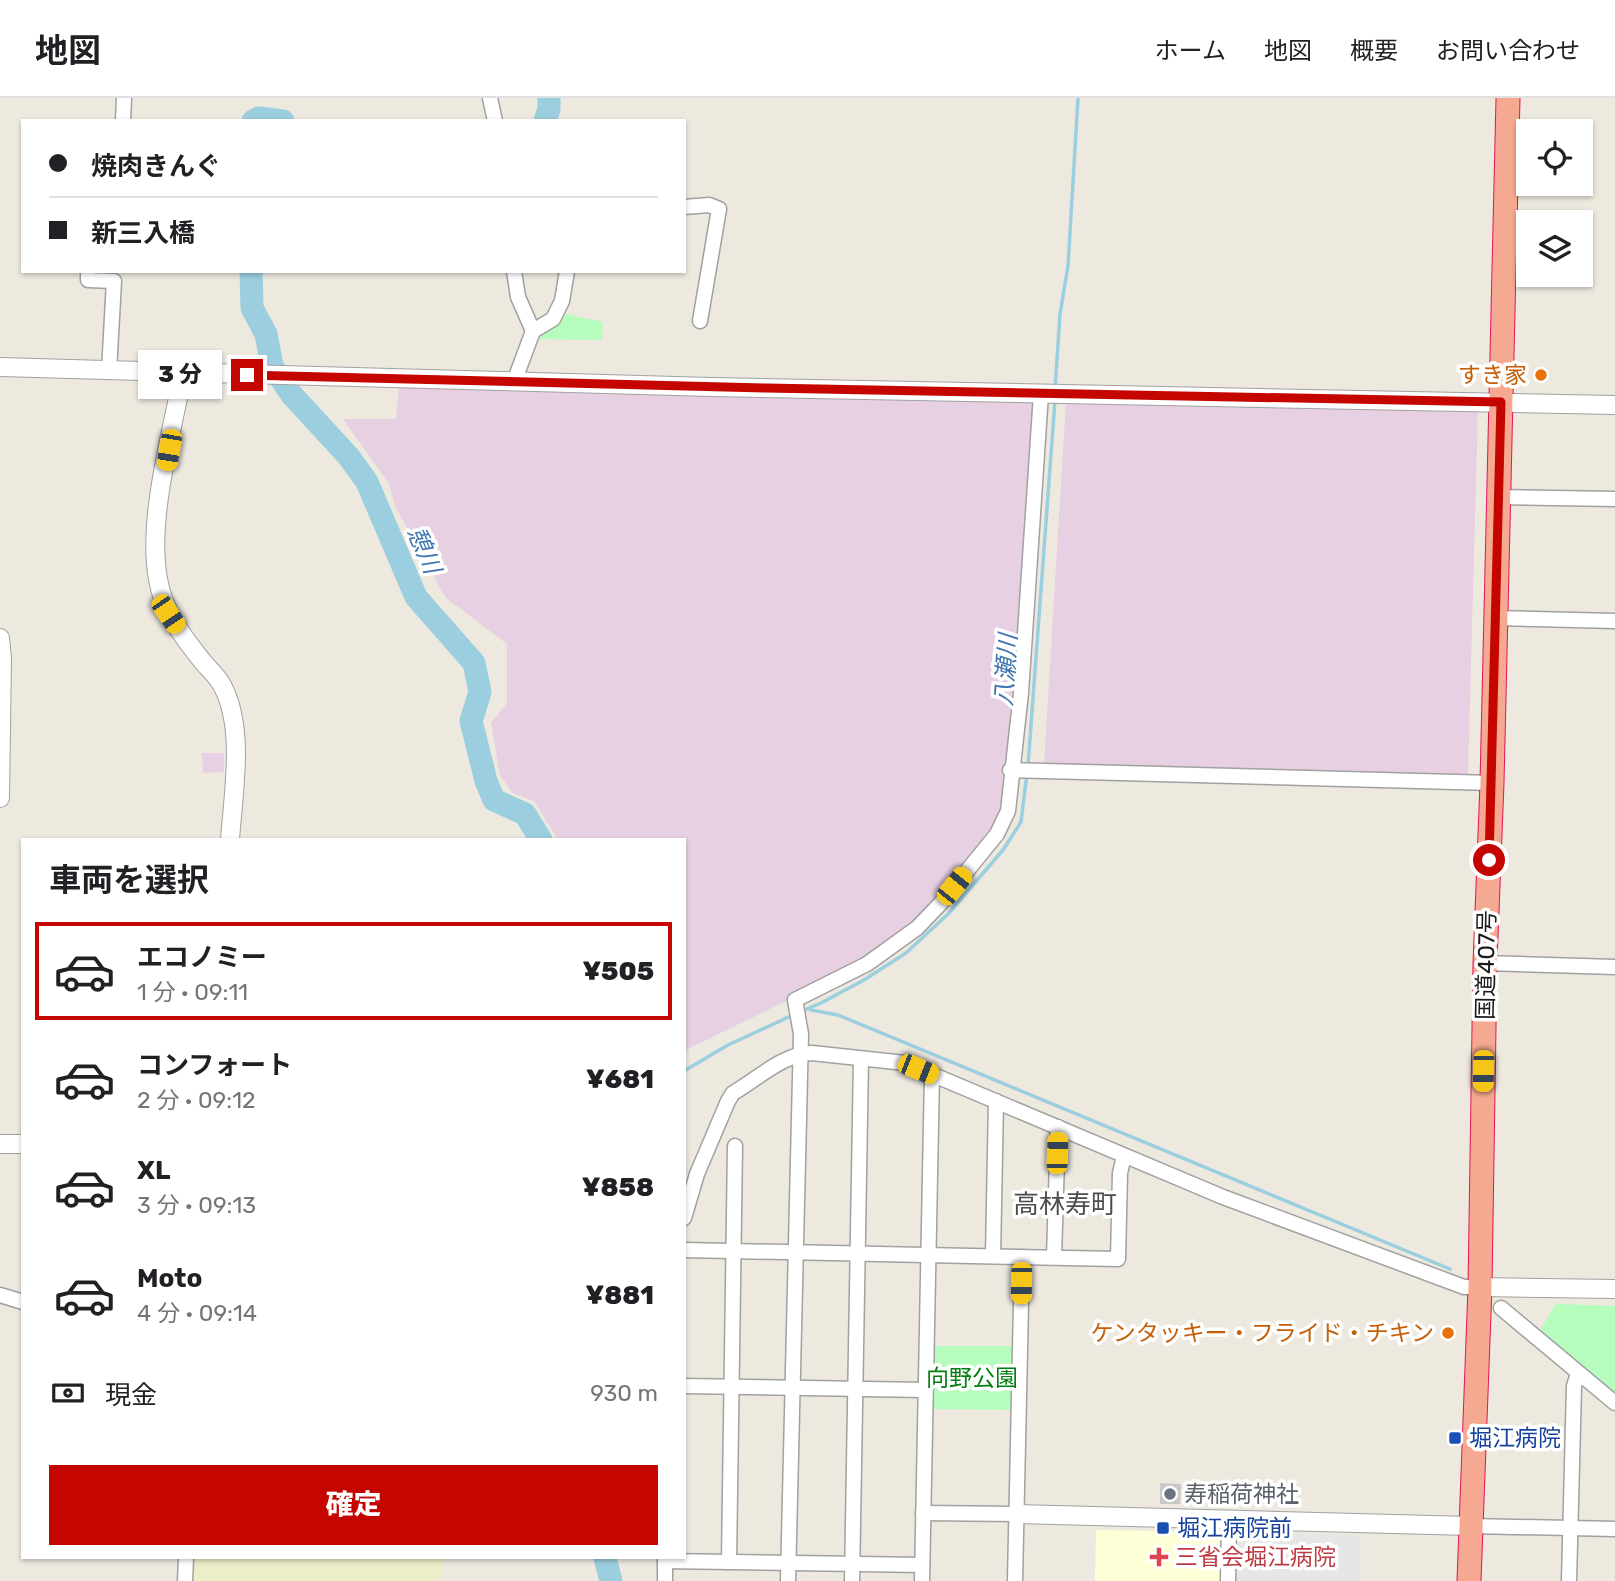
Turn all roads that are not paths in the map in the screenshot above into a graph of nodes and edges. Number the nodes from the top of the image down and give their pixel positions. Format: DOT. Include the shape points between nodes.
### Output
graph roads {
  1 [pos="124,98"];
  2 [pos="490,98"];
  3 [pos="1508,98"];
  4 [pos="123,119"];
  5 [pos="495,119"];
  6 [pos="686,207"];
  7 [pos="89,273"];
  8 [pos="514,273"];
  9 [pos="567,273"];
  10 [pos="700,321"];
  11 [pos="533,331"];
  12 [pos="0,368"];
  13 [pos="109,371"];
  14 [pos="183,373"];
  15 [pos="514,382"];
  16 [pos="1052,394"];
  17 [pos="1501,402"];
  18 [pos="1615,405"];
  19 [pos="1499,497"];
  20 [pos="1615,499"];
  21 [pos="1496,618"];
  22 [pos="1615,621"];
  23 [pos="0,638"];
  24 [pos="1014,771"];
  25 [pos="1492,783"];
  26 [pos="0,798"];
  27 [pos="230,838"];
  28 [pos="1485,963"];
  29 [pos="1615,967"];
  30 [pos="800,1053"];
  31 [pos="861,1059"];
  32 [pos="932,1074"];
  33 [pos="996,1101"];
  34 [pos="1058,1127"];
  35 [pos="0,1144"];
  36 [pos="21,1144"];
  37 [pos="735,1146"];
  38 [pos="1124,1156"];
  39 [pos="691,1173"];
  40 [pos="686,1205"];
  41 [pos="686,1250"];
  42 [pos="734,1251"];
  43 [pos="795,1252"];
  44 [pos="858,1254"];
  45 [pos="928,1255"];
  46 [pos="993,1256"];
  47 [pos="1022,1257"];
  48 [pos="1054,1257"];
  49 [pos="1480,1287"];
  50 [pos="1615,1289"];
  51 [pos="0,1295"];
  52 [pos="21,1301"];
  53 [pos="1500,1308"];
  54 [pos="1578,1374"];
  55 [pos="686,1386"];
  56 [pos="731,1386"];
  57 [pos="792,1387"];
  58 [pos="856,1389"];
  59 [pos="925,1390"];
  60 [pos="1615,1402"];
  61 [pos="923,1513"];
  62 [pos="1017,1514"];
  63 [pos="1229,1519"];
  64 [pos="1470,1526"];
  65 [pos="1570,1529"];
  66 [pos="1615,1530"];
  67 [pos="186,1559"];
  68 [pos="665,1559"];
  69 [pos="729,1562"];
  70 [pos="788,1563"];
  71 [pos="853,1564"];
  72 [pos="922,1565"];
  73 [pos="185,1581"];
  74 [pos="665,1581"];
  75 [pos="788,1581"];
  76 [pos="852,1581"];
  77 [pos="922,1581"];
  78 [pos="1015,1581"];
  79 [pos="1228,1581"];
  80 [pos="1469,1581"];
  81 [pos="1569,1581"];
  1 -- 4 [label="street"];
  2 -- 5 [label="street"];
  3 -- 17 [label="highway, 国道407号"];
  6 -- 10 [label="street" via="719,209"];
  7 -- 13 [label="street" via="88,280 114,281"];
  8 -- 11 [label="street" via="517,296"];
  9 -- 11 [label="street" via="562,301 553,319"];
  11 -- 15 [label="street"];
  12 -- 13 [label="street"];
  13 -- 14 [label="street"];
  14 -- 15 [label="street"];
  14 -- 27 [label="street" via="159,501 155,555 168,614 223,685 232,710"];
  15 -- 16 [label="street"];
  16 -- 17 [label="street"];
  16 -- 24 [label="street"];
  17 -- 18 [label="street"];
  17 -- 19 [label="highway, 国道407号"];
  19 -- 20 [label="street"];
  19 -- 21 [label="highway, 国道407号"];
  21 -- 22 [label="street"];
  21 -- 25 [label="highway, 国道407号"];
  23 -- 26 [label="street"];
  24 -- 25 [label="street"];
  24 -- 30 [label="street" via="1008,811 997,834 940,904 917,928 867,964 795,1000"];
  25 -- 28 [label="highway, 国道407号"];
  28 -- 29 [label="street"];
  28 -- 49 [label="highway, 国道407号"];
  30 -- 31 [label="street"];
  30 -- 39 [label="street" via="733,1093"];
  30 -- 43 [label="street"];
  31 -- 32 [label="street" via="905,1063"];
  31 -- 44 [label="street"];
  32 -- 33 [label="street"];
  32 -- 45 [label="street"];
  33 -- 34 [label="street"];
  33 -- 46 [label="street"];
  34 -- 38 [label="street"];
  34 -- 48 [label="street"];
  35 -- 36 [label="street"];
  37 -- 42 [label="street"];
  38 -- 48 [label="street" via="1118,1259"];
  38 -- 49 [label="street" via="1464,1287"];
  39 -- 40 [label="street"];
  41 -- 42 [label="street"];
  42 -- 43 [label="street"];
  42 -- 56 [label="street"];
  43 -- 44 [label="street"];
  43 -- 57 [label="street"];
  44 -- 45 [label="street"];
  44 -- 58 [label="street"];
  45 -- 46 [label="street"];
  45 -- 59 [label="street"];
  46 -- 47 [label="street"];
  47 -- 48 [label="street"];
  47 -- 62 [label="street"];
  49 -- 50 [label="street"];
  49 -- 64 [label="highway, 国道407号"];
  51 -- 52 [label="street"];
  53 -- 54 [label="street"];
  54 -- 60 [label="street"];
  54 -- 65 [label="street"];
  55 -- 56 [label="street"];
  56 -- 57 [label="street"];
  56 -- 69 [label="street"];
  57 -- 58 [label="street"];
  57 -- 70 [label="street"];
  58 -- 59 [label="street"];
  58 -- 71 [label="street"];
  59 -- 61 [label="street"];
  61 -- 62 [label="street"];
  61 -- 72 [label="street"];
  62 -- 63 [label="street"];
  62 -- 78 [label="street"];
  63 -- 64 [label="street"];
  63 -- 79 [label="street"];
  64 -- 65 [label="street"];
  64 -- 80 [label="highway, 国道407号"];
  65 -- 66 [label="street"];
  65 -- 81 [label="street"];
  67 -- 73 [label="street"];
  68 -- 69 [label="street"];
  68 -- 74 [label="street"];
  69 -- 70 [label="street"];
  70 -- 71 [label="street"];
  70 -- 75 [label="street"];
  71 -- 72 [label="street"];
  71 -- 76 [label="street"];
  72 -- 77 [label="street"];
}
